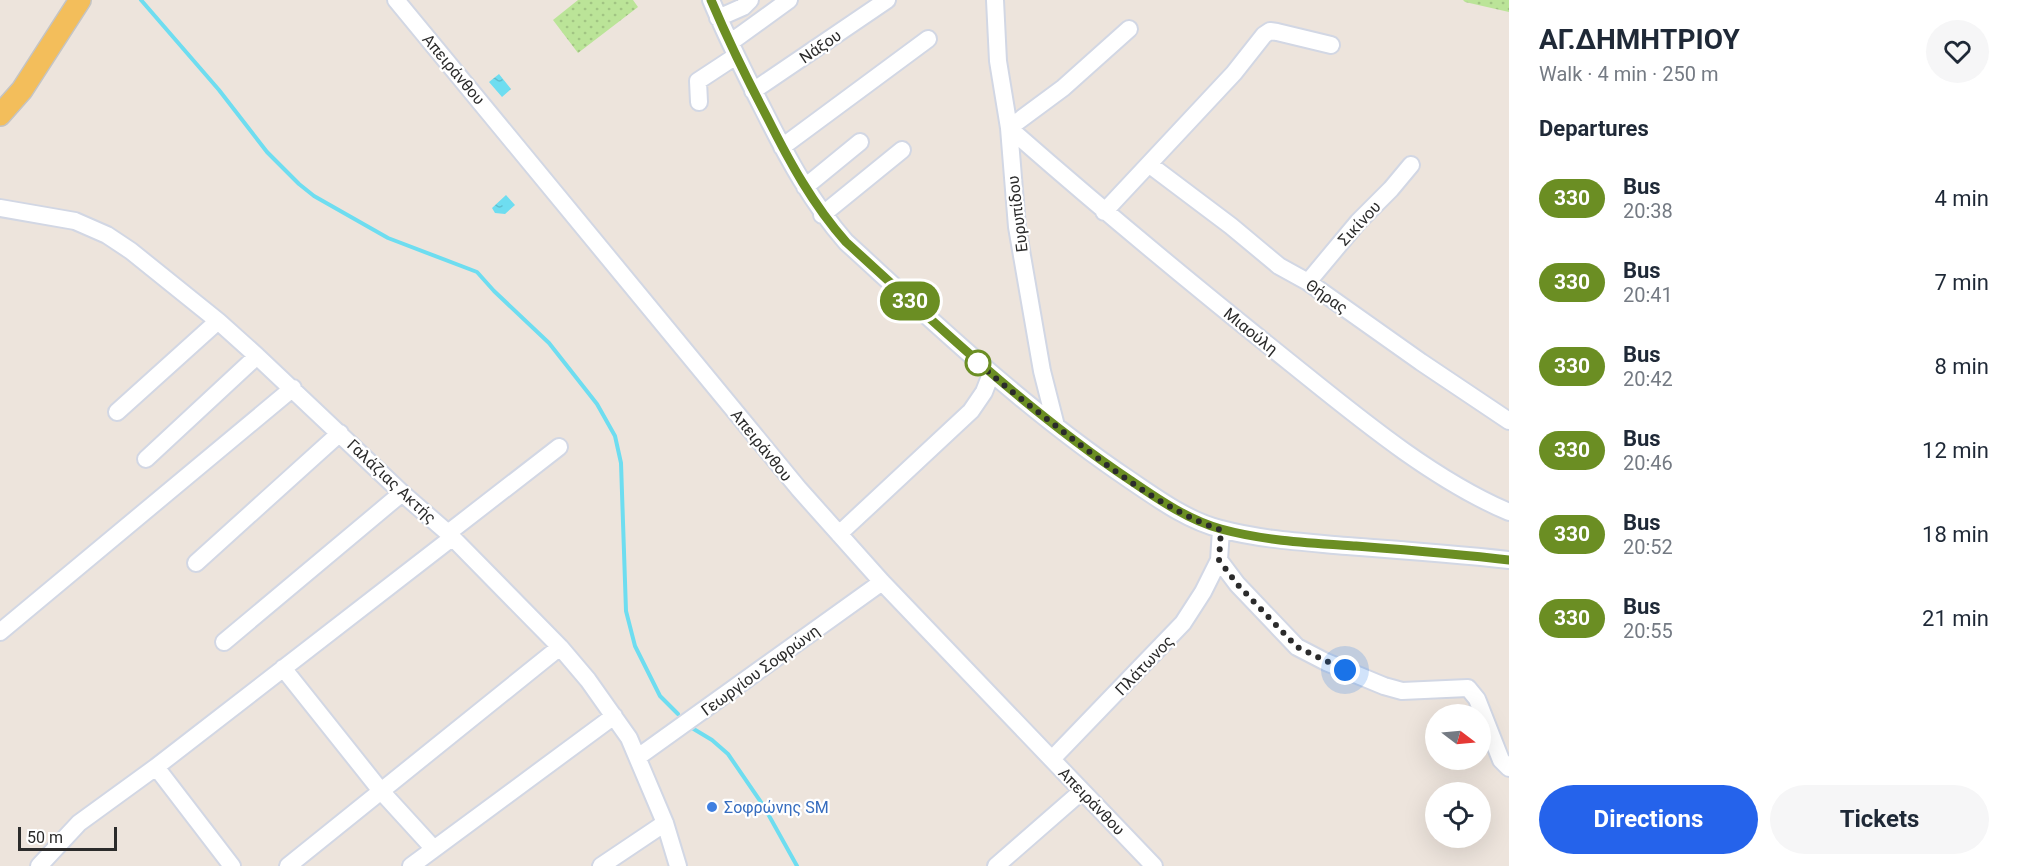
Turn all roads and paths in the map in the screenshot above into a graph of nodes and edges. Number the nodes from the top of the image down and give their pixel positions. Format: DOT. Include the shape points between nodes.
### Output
graph roads {
  1 [pos="67,0"];
  2 [pos="80,0"];
  3 [pos="396,0"];
  4 [pos="711,0"];
  5 [pos="750,0"];
  6 [pos="789,0"];
  7 [pos="887,0"];
  8 [pos="995,0"];
  9 [pos="718,18"];
  10 [pos="1129,29"];
  11 [pos="928,39"];
  12 [pos="1331,45"];
  13 [pos="733,49"];
  14 [pos="42,60"];
  15 [pos="753,91"];
  16 [pos="699,102"];
  17 [pos="0,115"];
  18 [pos="1009,128"];
  19 [pos="860,142"];
  20 [pos="782,147"];
  21 [pos="902,150"];
  22 [pos="1150,165"];
  23 [pos="1411,165"];
  24 [pos="805,187"];
  25 [pos="0,208"];
  26 [pos="1104,212"];
  27 [pos="822,215"];
  28 [pos="1308,282"];
  29 [pos="218,321"];
  30 [pos="257,356"];
  31 [pos="991,374"];
  32 [pos="293,387"];
  33 [pos="117,412"];
  34 [pos="1509,420"];
  35 [pos="1056,426"];
  36 [pos="340,433"];
  37 [pos="559,447"];
  38 [pos="146,459"];
  39 [pos="402,493"];
  40 [pos="1509,512"];
  41 [pos="1221,530"];
  42 [pos="839,534"];
  43 [pos="451,535"];
  44 [pos="1219,560"];
  45 [pos="1509,560"];
  46 [pos="196,563"];
  47 [pos="882,582"];
  48 [pos="0,632"];
  49 [pos="224,642"];
  50 [pos="560,647"];
  51 [pos="283,668"];
  52 [pos="614,716"];
  53 [pos="638,757"];
  54 [pos="1052,759"];
  55 [pos="156,767"];
  56 [pos="1509,768"];
  57 [pos="1082,790"];
  58 [pos="381,791"];
  59 [pos="665,823"];
  60 [pos="434,849"];
  61 [pos="39,866"];
  62 [pos="232,866"];
  63 [pos="288,866"];
  64 [pos="411,866"];
  65 [pos="601,866"];
  66 [pos="678,866"];
  67 [pos="996,866"];
  68 [pos="1154,866"];
  1 -- 14 [label="main road"];
  2 -- 14 [label="main road"];
  3 -- 42 [label="street, Απειράνθου"];
  4 -- 9 [label="street"];
  5 -- 9 [label="street"];
  6 -- 13 [label="street"];
  7 -- 15 [label="street, Νάξου"];
  8 -- 18 [label="street, Ευρυπίδου" via="998,61"];
  9 -- 13 [label="street"];
  10 -- 18 [label="street" via="1063,88"];
  11 -- 20 [label="street"];
  12 -- 22 [label="street" via="1270,31"];
  13 -- 15 [label="street"];
  13 -- 16 [label="street" via="698,81"];
  14 -- 17 [label="main road"];
  15 -- 20 [label="street"];
  18 -- 26 [label="street, Μιαούλη"];
  18 -- 35 [label="street, Ευρυπίδου" via="1017,227 1042,371"];
  19 -- 24 [label="street"];
  20 -- 24 [label="street"];
  21 -- 27 [label="street"];
  22 -- 26 [label="street"];
  22 -- 28 [label="street, Θήρας" via="1279,266"];
  23 -- 28 [label="street, Σικίνου"];
  24 -- 27 [label="street"];
  25 -- 29 [label="street, Γαλάζιας Ακτής" via="75,221 107,235 152,266"];
  26 -- 40 [label="street, Μιαούλη" via="1356,416 1424,464"];
  27 -- 31 [label="street" via="846,242"];
  28 -- 34 [label="street, Θήρας"];
  29 -- 30 [label="street, Γαλάζιας Ακτής"];
  29 -- 33 [label="street"];
  30 -- 32 [label="street, Γαλάζιας Ακτής"];
  30 -- 38 [label="street"];
  31 -- 35 [label="street"];
  31 -- 42 [label="street" via="971,411"];
  32 -- 36 [label="street, Γαλάζιας Ακτής"];
  32 -- 48 [label="street"];
  35 -- 41 [label="street" via="1166,503"];
  36 -- 39 [label="street, Γαλάζιας Ακτής"];
  36 -- 46 [label="street"];
  37 -- 43 [label="street"];
  39 -- 43 [label="street, Γαλάζιας Ακτής"];
  39 -- 49 [label="street"];
  41 -- 44 [label="street"];
  41 -- 45 [label="street" via="1301,542"];
  42 -- 47 [label="street, Απειράνθου"];
  43 -- 50 [label="street, Γαλάζιας Ακτής"];
  43 -- 51 [label="street"];
  44 -- 54 [label="street, Πλάτωνος" via="1184,623"];
  44 -- 56 [label="street" via="1297,647 1326,662 1402,691 1468,688 1477,699 1501,760"];
  47 -- 53 [label="street, Γεωργίου Σοφρώνη"];
  47 -- 54 [label="street, Απειράνθου"];
  50 -- 52 [label="street, Γαλάζιας Ακτής"];
  50 -- 58 [label="street"];
  51 -- 55 [label="street"];
  51 -- 58 [label="street"];
  52 -- 53 [label="street, Γαλάζιας Ακτής"];
  52 -- 60 [label="street"];
  53 -- 59 [label="street, Γαλάζιας Ακτής"];
  54 -- 57 [label="street, Απειράνθου"];
  55 -- 61 [label="street" via="79,823"];
  55 -- 62 [label="street"];
  57 -- 67 [label="street"];
  57 -- 68 [label="street, Απειράνθου"];
  58 -- 60 [label="street"];
  58 -- 63 [label="street"];
  59 -- 65 [label="street"];
  59 -- 66 [label="street, Γαλάζιας Ακτής"];
  60 -- 64 [label="street"];
}
